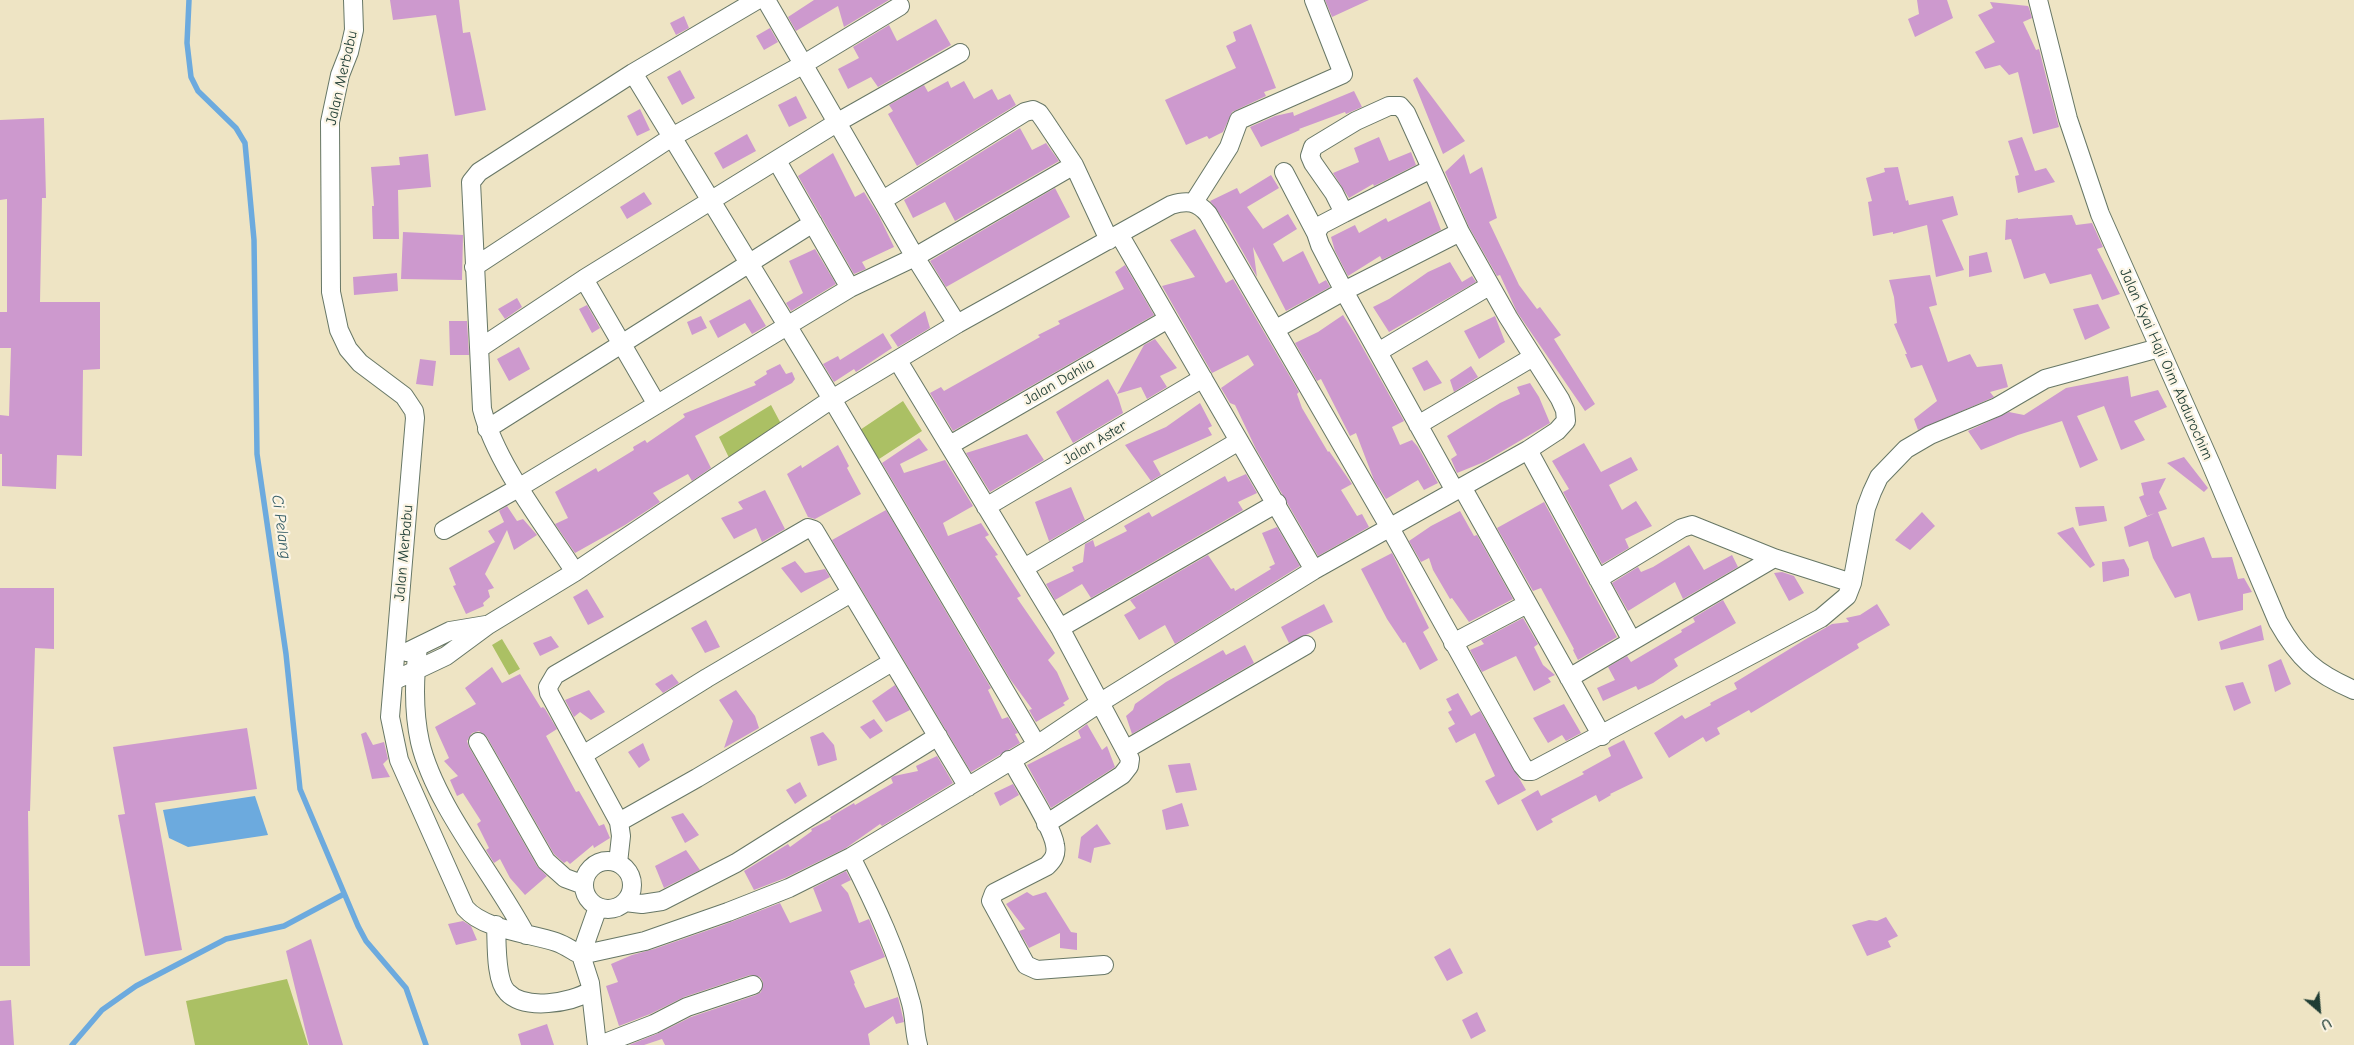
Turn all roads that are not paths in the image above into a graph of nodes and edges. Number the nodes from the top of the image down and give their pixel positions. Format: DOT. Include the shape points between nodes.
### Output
graph roads {
  1 [pos="353,0"];
  2 [pos="757,0"];
  3 [pos="766,0"];
  4 [pos="1314,0"];
  5 [pos="2038,0"];
  6 [pos="900,6"];
  7 [pos="960,53"];
  8 [pos="804,64"];
  9 [pos="633,73"];
  10 [pos="838,122"];
  11 [pos="672,137"];
  12 [pos="777,161"];
  13 [pos="1074,165"];
  14 [pos="1432,169"];
  15 [pos="1284,172"];
  16 [pos="883,200"];
  17 [pos="712,202"];
  18 [pos="1194,202"];
  19 [pos="1344,213"];
  20 [pos="814,223"];
  21 [pos="1460,232"];
  22 [pos="1316,234"];
  23 [pos="1114,237"];
  24 [pos="915,257"];
  25 [pos="748,262"];
  26 [pos="474,266"];
  27 [pos="584,279"];
  28 [pos="1489,286"];
  29 [pos="850,288"];
  30 [pos="1344,290"];
  31 [pos="1168,319"];
  32 [pos="957,324"];
  33 [pos="786,325"];
  34 [pos="1276,330"];
  35 [pos="622,343"];
  36 [pos="480,348"];
  37 [pos="2159,348"];
  38 [pos="1378,352"];
  39 [pos="1533,357"];
  40 [pos="898,361"];
  41 [pos="1203,378"];
  42 [pos="832,400"];
  43 [pos="656,403"];
  44 [pos="1418,425"];
  45 [pos="487,429"];
  46 [pos="1239,441"];
  47 [pos="950,445"];
  48 [pos="1528,450"];
  49 [pos="520,487"];
  50 [pos="1458,489"];
  51 [pos="1277,503"];
  52 [pos="986,507"];
  53 [pos="1390,528"];
  54 [pos="444,530"];
  55 [pos="1774,558"];
  56 [pos="1024,568"];
  57 [pos="1314,570"];
  58 [pos="575,572"];
  59 [pos="1598,579"];
  60 [pos="1852,583"];
  61 [pos="851,593"];
  62 [pos="1528,604"];
  63 [pos="488,625"];
  64 [pos="1060,628"];
  65 [pos="1632,641"];
  66 [pos="1453,643"];
  67 [pos="1306,645"];
  68 [pos="418,647"];
  69 [pos="396,658"];
  70 [pos="892,662"];
  71 [pos="415,671"];
  72 [pos="1569,678"];
  73 [pos="393,681"];
  74 [pos="2354,690"];
  75 [pos="1101,702"];
  76 [pos="938,736"];
  77 [pos="1602,736"];
  78 [pos="478,742"];
  79 [pos="1037,745"];
  80 [pos="1125,750"];
  81 [pos="583,755"];
  82 [pos="1009,760"];
  83 [pos="968,787"];
  84 [pos="619,822"];
  85 [pos="1046,824"];
  86 [pos="852,857"];
  87 [pos="618,863"];
  88 [pos="584,885"];
  89 [pos="625,902"];
  90 [pos="598,907"];
  91 [pos="496,925"];
  92 [pos="526,936"];
  93 [pos="581,955"];
  94 [pos="1104,964"];
  95 [pos="753,985"];
  96 [pos="590,991"];
  97 [pos="599,1045"];
  98 [pos="918,1045"];
  1 -- 69 [label="street, Jalan Merbabu" via="354,30 330,122 331,292 339,330 348,349 404,396 414,411"];
  2 -- 9 [label="street"];
  3 -- 8 [label="street"];
  4 -- 18 [label="street" via="1343,74 1239,120 1229,147"];
  5 -- 37 [label="street, Jalan Kyai Haji Oim Abdurochim" via="2085,174"];
  6 -- 8 [label="street"];
  7 -- 10 [label="street"];
  8 -- 10 [label="street"];
  8 -- 11 [label="street"];
  9 -- 11 [label="street"];
  9 -- 26 [label="street" via="474,176 470,182"];
  10 -- 12 [label="street"];
  10 -- 16 [label="street"];
  11 -- 17 [label="street"];
  11 -- 26 [label="street"];
  12 -- 17 [label="street"];
  12 -- 20 [label="street"];
  13 -- 16 [label="street" via="1039,113 1029,110"];
  13 -- 23 [label="street"];
  13 -- 24 [label="street"];
  14 -- 19 [label="street"];
  14 -- 19 [label="street" via="1400,106 1389,106 1356,121 1317,143 1310,152 1313,163 1334,192"];
  14 -- 21 [label="street"];
  15 -- 22 [label="street"];
  16 -- 24 [label="street"];
  17 -- 25 [label="street"];
  17 -- 27 [label="street"];
  18 -- 23 [label="street" via="1171,205"];
  18 -- 34 [label="street" via="1208,214"];
  19 -- 22 [label="street" via="1322,226"];
  20 -- 25 [label="street"];
  20 -- 29 [label="street"];
  21 -- 28 [label="street"];
  21 -- 30 [label="street"];
  22 -- 30 [label="street"];
  23 -- 31 [label="street"];
  23 -- 32 [label="street"];
  24 -- 29 [label="street"];
  24 -- 32 [label="street"];
  25 -- 33 [label="street"];
  25 -- 35 [label="street"];
  26 -- 36 [label="street"];
  27 -- 35 [label="street"];
  27 -- 36 [label="street"];
  28 -- 38 [label="street"];
  28 -- 39 [label="street"];
  29 -- 33 [label="street"];
  30 -- 34 [label="street"];
  30 -- 38 [label="street"];
  31 -- 41 [label="street"];
  31 -- 47 [label="street, Jalan Dahlia"];
  32 -- 40 [label="street"];
  33 -- 42 [label="street"];
  33 -- 43 [label="street"];
  34 -- 53 [label="street"];
  35 -- 43 [label="street"];
  35 -- 45 [label="street"];
  36 -- 45 [label="street" via="482,409"];
  37 -- 60 [label="street" via="2045,379 1997,407 1930,435 1906,449 1879,477 1872,492"];
  37 -- 74 [label="street, Jalan Kyai Haji Oim Abdurochim" via="2288,640 2311,667"];
  38 -- 44 [label="street"];
  39 -- 44 [label="street"];
  39 -- 48 [label="street" via="1560,398 1566,421"];
  40 -- 42 [label="street"];
  40 -- 47 [label="street"];
  41 -- 46 [label="street"];
  41 -- 52 [label="street, Jalan Aster"];
  42 -- 58 [label="street"];
  42 -- 79 [label="street"];
  43 -- 49 [label="street"];
  44 -- 50 [label="street"];
  45 -- 49 [label="street"];
  46 -- 51 [label="street"];
  46 -- 56 [label="street"];
  47 -- 52 [label="street"];
  48 -- 50 [label="street"];
  48 -- 59 [label="street"];
  49 -- 54 [label="street"];
  49 -- 58 [label="street"];
  50 -- 53 [label="street"];
  50 -- 62 [label="street"];
  51 -- 57 [label="street"];
  51 -- 64 [label="street"];
  52 -- 56 [label="street"];
  53 -- 57 [label="street"];
  53 -- 66 [label="street"];
  55 -- 59 [label="street" via="1692,525"];
  55 -- 60 [label="street"];
  55 -- 65 [label="street"];
  56 -- 64 [label="street"];
  57 -- 75 [label="street"];
  58 -- 63 [label="street"];
  59 -- 65 [label="street"];
  60 -- 77 [label="street" via="1847,596 1821,618"];
  61 -- 70 [label="street"];
  61 -- 81 [label="street"];
  61 -- 81 [label="street" via="814,530 808,528 596,650 555,675 548,687 548,693"];
  62 -- 66 [label="street"];
  62 -- 72 [label="street"];
  63 -- 68 [label="street" via="450,631"];
  63 -- 71 [label="street" via="446,656"];
  64 -- 75 [label="street"];
  65 -- 72 [label="street"];
  66 -- 77 [label="street" via="1527,770 1532,772"];
  67 -- 80 [label="street"];
  68 -- 69 [label="street"];
  68 -- 71 [label="street"];
  69 -- 73 [label="street, Jalan Merbabu"];
  70 -- 76 [label="street"];
  70 -- 84 [label="street"];
  71 -- 73 [label="street"];
  71 -- 92 [label="street" via="419,735 434,780 452,816"];
  72 -- 77 [label="street"];
  73 -- 91 [label="street, Jalan Merbabu" via="390,717 399,760 465,908 472,915"];
  75 -- 79 [label="street"];
  75 -- 80 [label="street"];
  76 -- 83 [label="street"];
  76 -- 89 [label="street" via="736,863 662,901"];
  78 -- 88 [label="street" via="546,861 565,878"];
  79 -- 82 [label="street"];
  80 -- 85 [label="street" via="1130,759 1126,771"];
  81 -- 84 [label="street"];
  82 -- 83 [label="street"];
  82 -- 85 [label="street"];
  83 -- 86 [label="street"];
  84 -- 87 [label="street"];
  85 -- 94 [label="street" via="1055,844 1054,859 994,893 991,901 1026,965 1037,970"];
  86 -- 93 [label="street" via="789,888 728,912 645,941"];
  86 -- 98 [label="street" via="876,906 912,1004"];
  87 -- 88 [label="street" via="600,862 586,875"];
  87 -- 89 [label="street" via="626,868 633,885"];
  88 -- 90 [label="street" via="591,902"];
  89 -- 90 [label="street" via="617,908"];
  90 -- 93 [label="street"];
  91 -- 92 [label="street, Jalan Merbabu"];
  91 -- 96 [label="street" via="499,976 506,992 525,1002 544,1004 579,998"];
  92 -- 93 [label="street, Jalan Merbabu" via="557,942"];
  93 -- 96 [label="street"];
  95 -- 97 [label="street" via="687,1007 654,1024"];
  96 -- 97 [label="street"];
}
